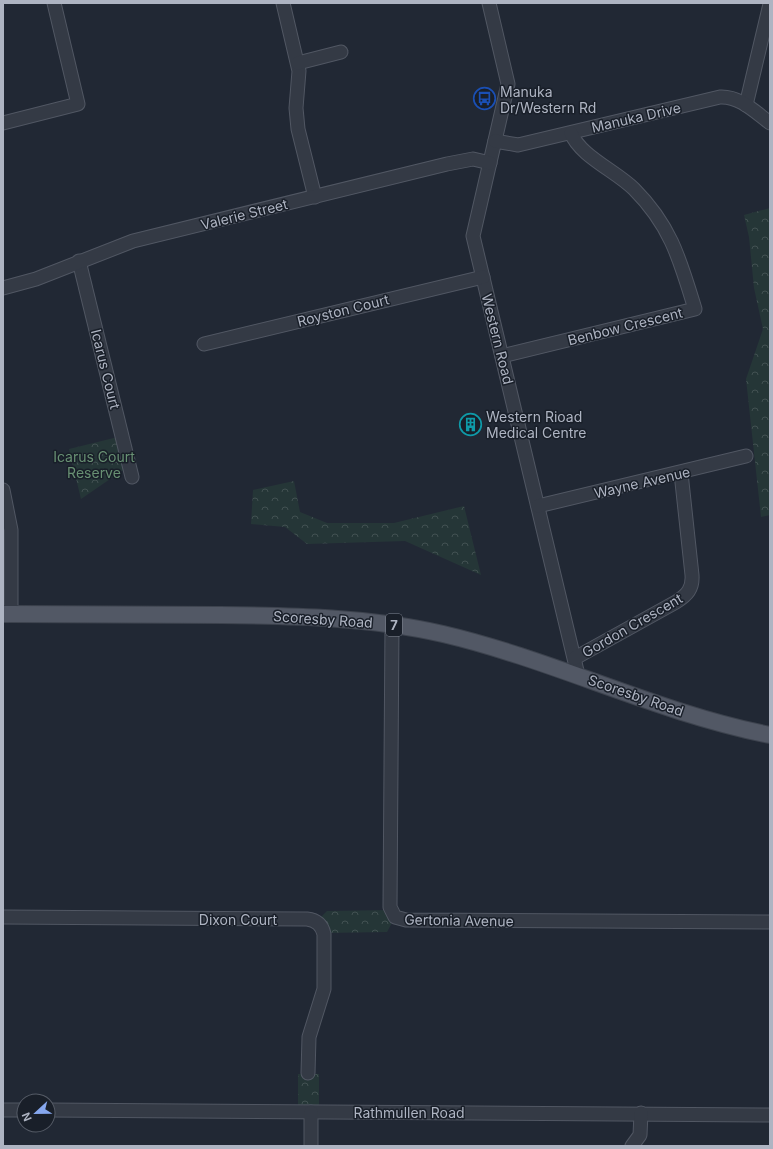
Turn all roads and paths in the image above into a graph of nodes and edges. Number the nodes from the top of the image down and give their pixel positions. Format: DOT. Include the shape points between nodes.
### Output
graph roads {
  1 [pos="54,3"];
  2 [pos="284,3"];
  3 [pos="489,3"];
  4 [pos="770,4"];
  5 [pos="341,52"];
  6 [pos="298,63"];
  7 [pos="746,105"];
  8 [pos="3,123"];
  9 [pos="770,123"];
  10 [pos="571,133"];
  11 [pos="495,141"];
  12 [pos="490,163"];
  13 [pos="315,197"];
  14 [pos="79,262"];
  15 [pos="482,277"];
  16 [pos="3,288"];
  17 [pos="204,344"];
  18 [pos="502,356"];
  19 [pos="746,456"];
  20 [pos="681,473"];
  21 [pos="132,477"];
  22 [pos="3,490"];
  23 [pos="538,506"];
  24 [pos="7,614"];
  25 [pos="392,624"];
  26 [pos="575,658"];
  27 [pos="578,675"];
  28 [pos="770,735"];
  29 [pos="3,917"];
  30 [pos="770,922"];
  31 [pos="308,1073"];
  32 [pos="3,1110"];
  33 [pos="16,1110"];
  34 [pos="56,1110"];
  35 [pos="311,1112"];
  36 [pos="641,1113"];
  37 [pos="770,1114"];
  38 [pos="311,1146"];
  39 [pos="632,1146"];
  1 -- 8 [label="street" via="78,104"];
  2 -- 6 [label="street"];
  3 -- 11 [label="street, Western Road" via="508,78"];
  4 -- 7 [label="street"];
  5 -- 6 [label="street"];
  6 -- 13 [label="street" via="296,119"];
  7 -- 9 [label="street, Manuka Drive"];
  7 -- 10 [label="street, Manuka Drive" via="732,98 720,97"];
  10 -- 11 [label="street, Manuka Drive" via="518,146"];
  10 -- 18 [label="street, Benbow Crescent" via="577,145 627,182 659,218 679,255 695,309"];
  11 -- 12 [label="street, Western Road"];
  12 -- 13 [label="street, Valerie Street" via="474,159 447,164"];
  12 -- 15 [label="street, Western Road" via="474,231"];
  13 -- 14 [label="street, Valerie Street" via="133,241"];
  14 -- 16 [label="street, Valerie Street" via="36,279"];
  14 -- 21 [label="street, Icarus Court"];
  15 -- 17 [label="street, Royston Court"];
  15 -- 18 [label="street, Western Road"];
  18 -- 23 [label="street, Western Road"];
  19 -- 20 [label="street, Wayne Avenue"];
  20 -- 23 [label="street, Wayne Avenue"];
  20 -- 26 [label="street, Gordon Crescent" via="692,586 681,599"];
  22 -- 24 [label="street" via="11,530"];
  23 -- 26 [label="street, Western Road"];
  24 -- 25 [label="main road, Scoresby Road / 7" via="310,616"];
  25 -- 27 [label="main road, Scoresby Road / 7" via="483,644"];
  25 -- 30 [label="street, Gertonia Avenue" via="390,907 394,917 406,920"];
  26 -- 27 [label="street, Western Road"];
  27 -- 28 [label="main road, Scoresby Road / 7" via="711,721"];
  29 -- 31 [label="street, Dixon Court" via="308,919 316,922 324,934 324,990 309,1037"];
  32 -- 33 [label="street"];
  34 -- 35 [label="street, Rathmullen Road"];
  35 -- 36 [label="street, Rathmullen Road"];
  35 -- 38 [label="street"];
  36 -- 37 [label="street, Rathmullen Road"];
  36 -- 39 [label="street" via="640,1135"];
}
